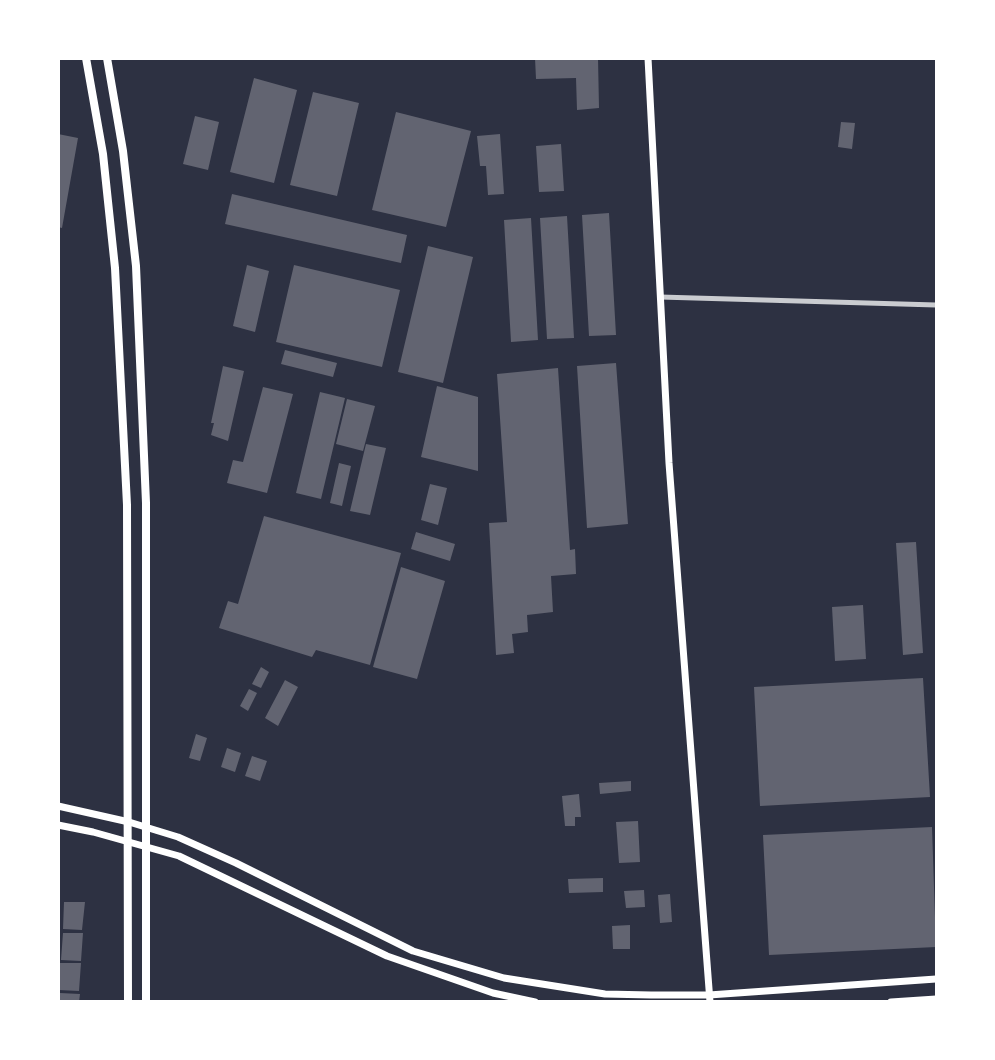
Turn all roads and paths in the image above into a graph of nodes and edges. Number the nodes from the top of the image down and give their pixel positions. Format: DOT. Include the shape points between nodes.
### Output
graph roads {
  1 [pos="86,58"];
  2 [pos="107,58"];
  3 [pos="648,58"];
  4 [pos="660,297"];
  5 [pos="936,305"];
  6 [pos="58,807"];
  7 [pos="129,822"];
  8 [pos="58,825"];
  9 [pos="146,827"];
  10 [pos="129,841"];
  11 [pos="146,846"];
  12 [pos="936,980"];
  13 [pos="710,998"];
  14 [pos="936,999"];
  15 [pos="128,1002"];
  16 [pos="146,1002"];
  17 [pos="535,1002"];
  18 [pos="891,1002"];
  1 -- 7 [label="main road" via="103,154 115,268 127,505"];
  2 -- 9 [label="main road" via="123,151 136,266 146,503"];
  3 -- 4 [label="main road"];
  4 -- 5 [label="street"];
  4 -- 13 [label="main road"];
  6 -- 7 [label="main road"];
  7 -- 9 [label="main road"];
  7 -- 10 [label="main road"];
  8 -- 10 [label="main road"];
  9 -- 11 [label="main road"];
  9 -- 13 [label="main road" via="236,863 413,951 455,965 504,978 605,994"];
  10 -- 11 [label="main road"];
  10 -- 15 [label="main road"];
  11 -- 16 [label="main road"];
  11 -- 17 [label="main road" via="217,872 424,971"];
  12 -- 13 [label="main road"];
  14 -- 18 [label="main road"];
}
